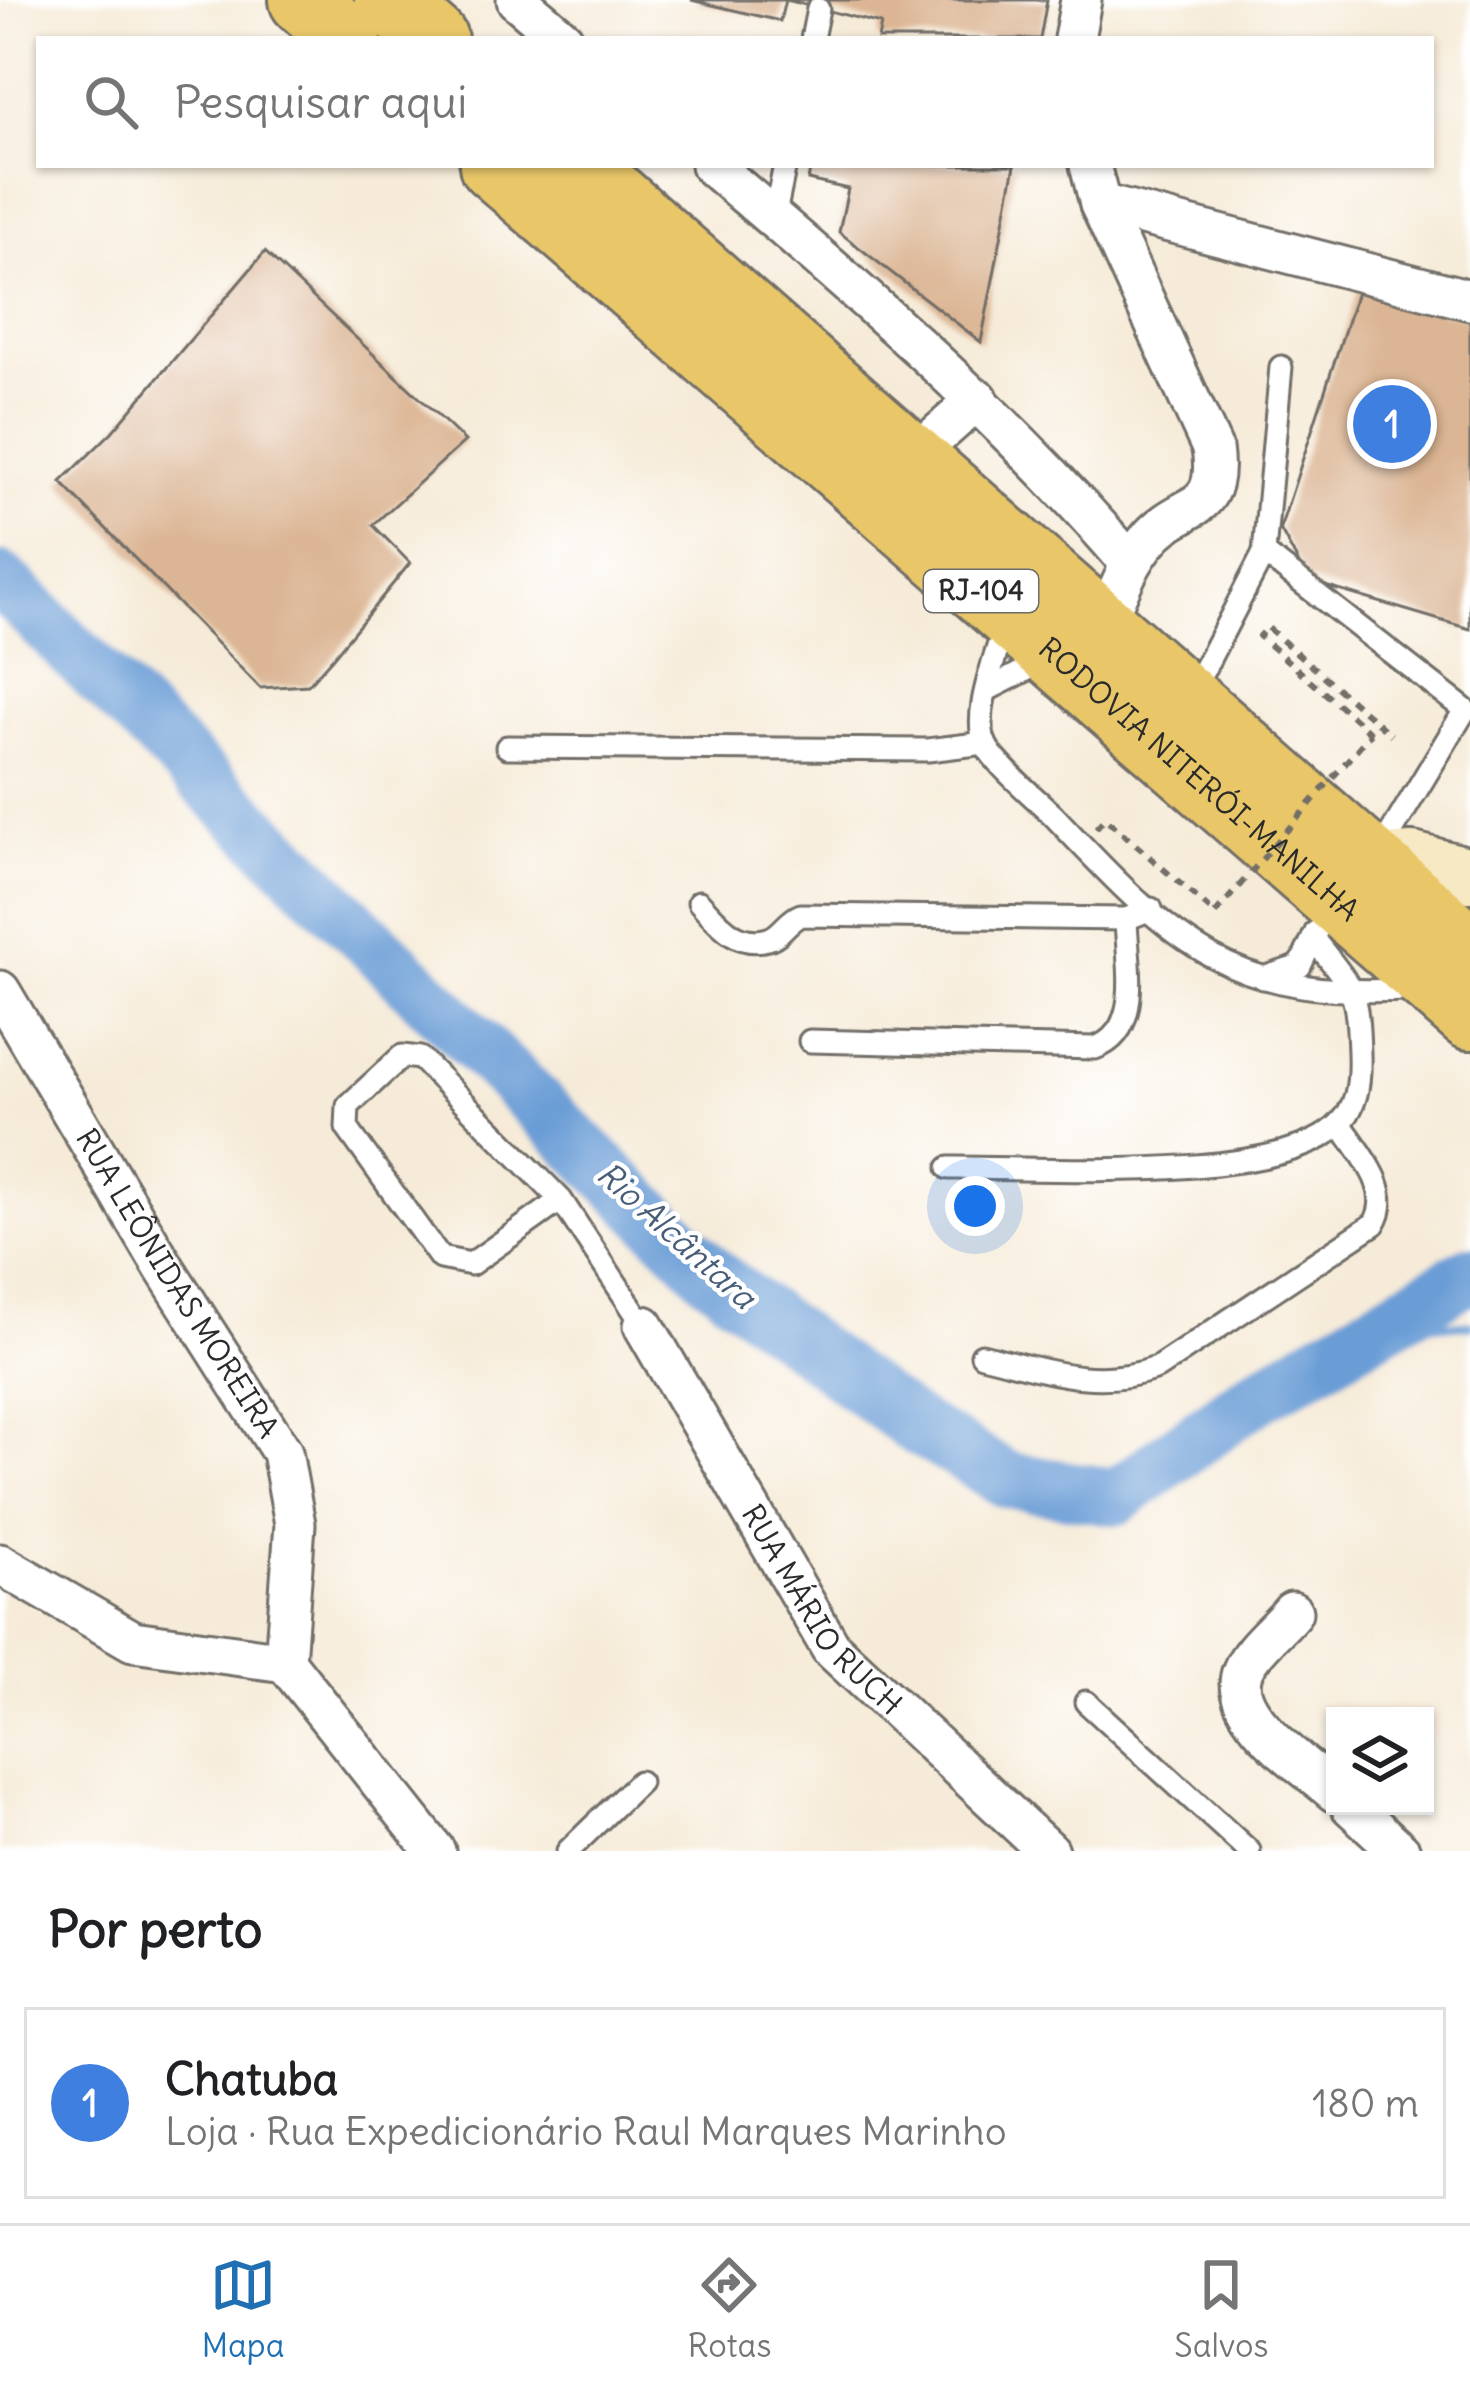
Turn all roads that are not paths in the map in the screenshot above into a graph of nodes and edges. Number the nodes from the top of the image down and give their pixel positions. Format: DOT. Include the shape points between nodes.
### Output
graph roads {
  1 [pos="303,0"];
  2 [pos="388,0"];
  3 [pos="517,0"];
  4 [pos="1081,0"];
  5 [pos="818,9"];
  6 [pos="345,36"];
  7 [pos="430,36"];
  8 [pos="559,36"];
  9 [pos="813,36"];
  10 [pos="1075,36"];
  11 [pos="497,168"];
  12 [pos="582,168"];
  13 [pos="714,168"];
  14 [pos="784,168"];
  15 [pos="1091,168"];
  16 [pos="1100,204"];
  17 [pos="774,219"];
  18 [pos="1470,300"];
  19 [pos="1281,367"];
  20 [pos="978,399"];
  21 [pos="915,455"];
  22 [pos="1264,553"];
  23 [pos="1130,563"];
  24 [pos="1056,631"];
  25 [pos="989,688"];
  26 [pos="1188,699"];
  27 [pos="985,743"];
  28 [pos="507,747"];
  29 [pos="1337,898"];
  30 [pos="699,902"];
  31 [pos="1151,909"];
  32 [pos="1126,919"];
  33 [pos="1461,939"];
  34 [pos="1256,980"];
  35 [pos="1,992"];
  36 [pos="1358,994"];
  37 [pos="810,1041"];
  38 [pos="1340,1123"];
  39 [pos="949,1168"];
  40 [pos="562,1199"];
  41 [pos="644,1326"];
  42 [pos="982,1355"];
  43 [pos="0,1564"];
  44 [pos="1292,1612"];
  45 [pos="285,1663"];
  46 [pos="1086,1702"];
  47 [pos="640,1782"];
  48 [pos="1326,1784"];
  49 [pos="1361,1815"];
  50 [pos="435,1851"];
  51 [pos="568,1851"];
  52 [pos="1048,1851"];
  53 [pos="1249,1851"];
  54 [pos="1400,1851"];
  1 -- 6 [label="highway"];
  2 -- 7 [label="highway"];
  3 -- 8 [label="street"];
  4 -- 10 [label="street"];
  5 -- 9 [label="lane"];
  11 -- 24 [label="highway, RODOVIA NITERÓI-MANILHA / RJ-104"];
  12 -- 21 [label="highway, RODOVIA NITERÓI-MANILHA / RJ-104"];
  13 -- 17 [label="street"];
  14 -- 17 [label="lane"];
  15 -- 16 [label="street"];
  16 -- 18 [label="street"];
  16 -- 23 [label="street" via="1212,448 1216,477 1205,500 1152,535"];
  17 -- 20 [label="street"];
  19 -- 22 [label="lane"];
  20 -- 21 [label="street"];
  20 -- 23 [label="street"];
  21 -- 24 [label="highway, RODOVIA NITERÓI-MANILHA / RJ-104"];
  22 -- 26 [label="lane"];
  22 -- 29 [label="lane" via="1465,710"];
  23 -- 24 [label="street"];
  24 -- 25 [label="lane"];
  24 -- 25 [label="lane"];
  24 -- 26 [label="highway, RODOVIA NITERÓI-MANILHA / RJ-104"];
  24 -- 29 [label="highway, RODOVIA NITERÓI-MANILHA / RJ-104"];
  25 -- 27 [label="lane"];
  26 -- 29 [label="highway, RODOVIA NITERÓI-MANILHA / RJ-104"];
  27 -- 28 [label="lane" via="928,750"];
  27 -- 31 [label="lane"];
  29 -- 33 [label="highway, RODOVIA NITERÓI-MANILHA / RJ-104"];
  29 -- 34 [label="lane" via="1300,966"];
  29 -- 36 [label="lane"];
  30 -- 32 [label="lane" via="729,934 757,939 801,915"];
  31 -- 32 [label="lane"];
  31 -- 34 [label="lane" via="1226,968"];
  32 -- 37 [label="lane" via="1127,1024 1112,1042 1095,1048"];
  33 -- 36 [label="lane"];
  34 -- 36 [label="lane"];
  35 -- 45 [label="street, RUA LEÔNIDAS MOREIRA" via="281,1451 296,1524"];
  36 -- 38 [label="lane" via="1358,1094"];
  38 -- 39 [label="lane" via="1270,1157 1212,1164"];
  38 -- 42 [label="lane" via="1382,1191 1384,1209 1374,1224 1157,1368 1092,1381"];
  40 -- 40 [label="lane" via="471,1264 440,1258 347,1128 348,1106 402,1056 420,1058"];
  40 -- 41 [label="lane"];
  41 -- 52 [label="street, RUA MÁRIO RUCH" via="831,1648"];
  43 -- 45 [label="street" via="133,1641"];
  44 -- 48 [label="street" via="1243,1668 1239,1689 1246,1713"];
  45 -- 50 [label="street"];
  46 -- 53 [label="lane"];
  47 -- 51 [label="lane"];
  49 -- 54 [label="street"];
}
